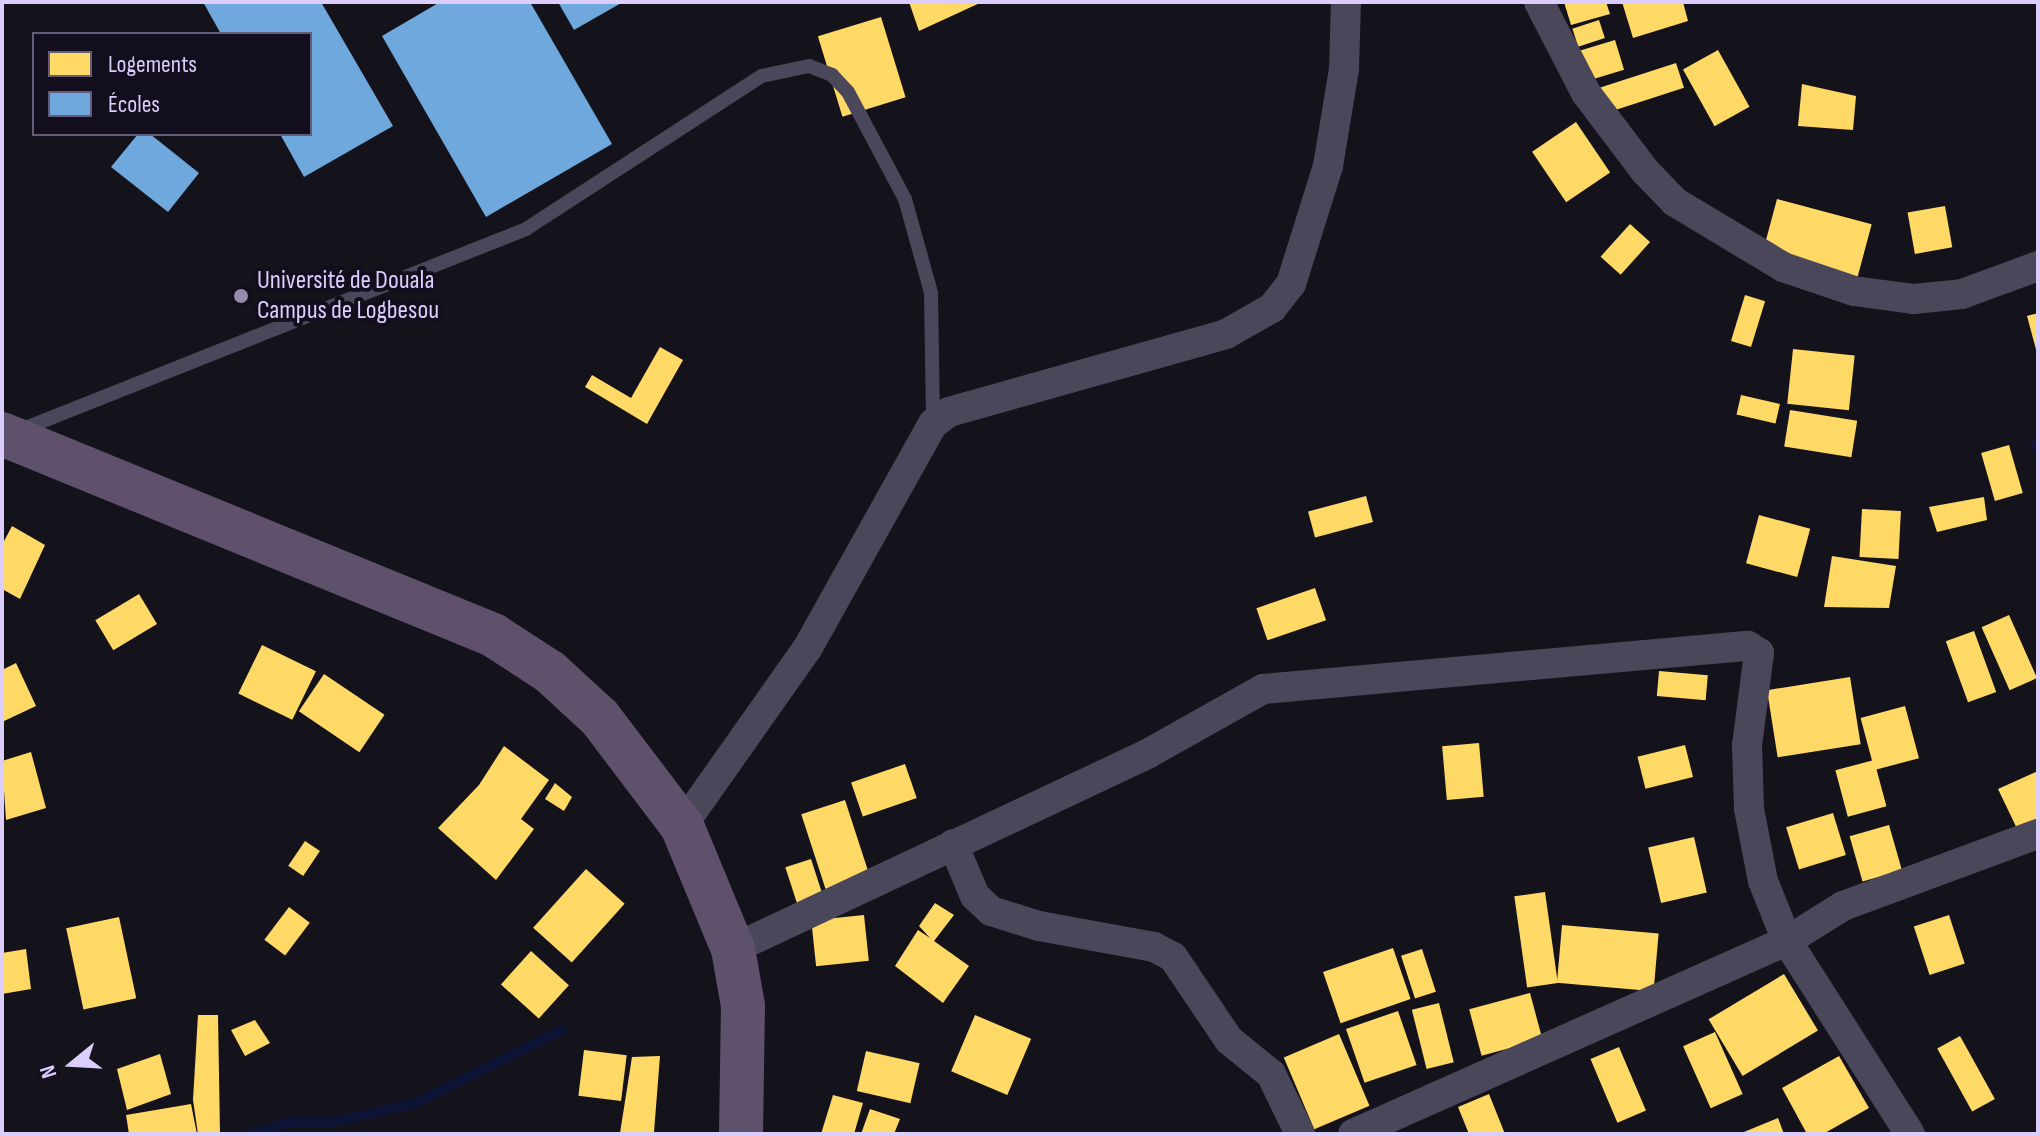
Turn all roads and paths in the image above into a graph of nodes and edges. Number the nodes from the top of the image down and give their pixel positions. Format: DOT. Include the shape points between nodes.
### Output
graph roads {
  1 [pos="1346,2"];
  2 [pos="1539,2"];
  3 [pos="2038,266"];
  4 [pos="933,424"];
  5 [pos="4,435"];
  6 [pos="682,826"];
  7 [pos="2038,834"];
  8 [pos="953,844"];
  9 [pos="1787,941"];
  10 [pos="733,949"];
  11 [pos="741,1134"];
  12 [pos="1300,1134"];
  13 [pos="1353,1134"];
  14 [pos="1910,1134"];
  1 -- 4 [label="street" via="1344,69 1328,166 1301,261 1272,308 1226,334 949,412"];
  2 -- 3 [label="street" via="1586,93 1645,171 1675,202 1783,267 1854,291 1914,299 1962,294"];
  4 -- 5 [label="lane" via="931,293 905,199 848,92 832,75 809,66 762,76 526,229"];
  4 -- 6 [label="street" via="807,649"];
  5 -- 6 [label="main road" via="493,635 550,672 600,718"];
  6 -- 10 [label="main road"];
  7 -- 9 [label="street" via="1843,906"];
  8 -- 9 [label="street" via="1149,753 1263,689 1748,646 1759,653 1747,745 1749,809 1763,881"];
  8 -- 10 [label="street"];
  8 -- 12 [label="street" via="975,896 991,911 1039,926 1154,947 1173,957 1229,1040 1271,1074"];
  9 -- 13 [label="street"];
  9 -- 14 [label="street"];
  10 -- 11 [label="main road" via="743,1006"];
}
